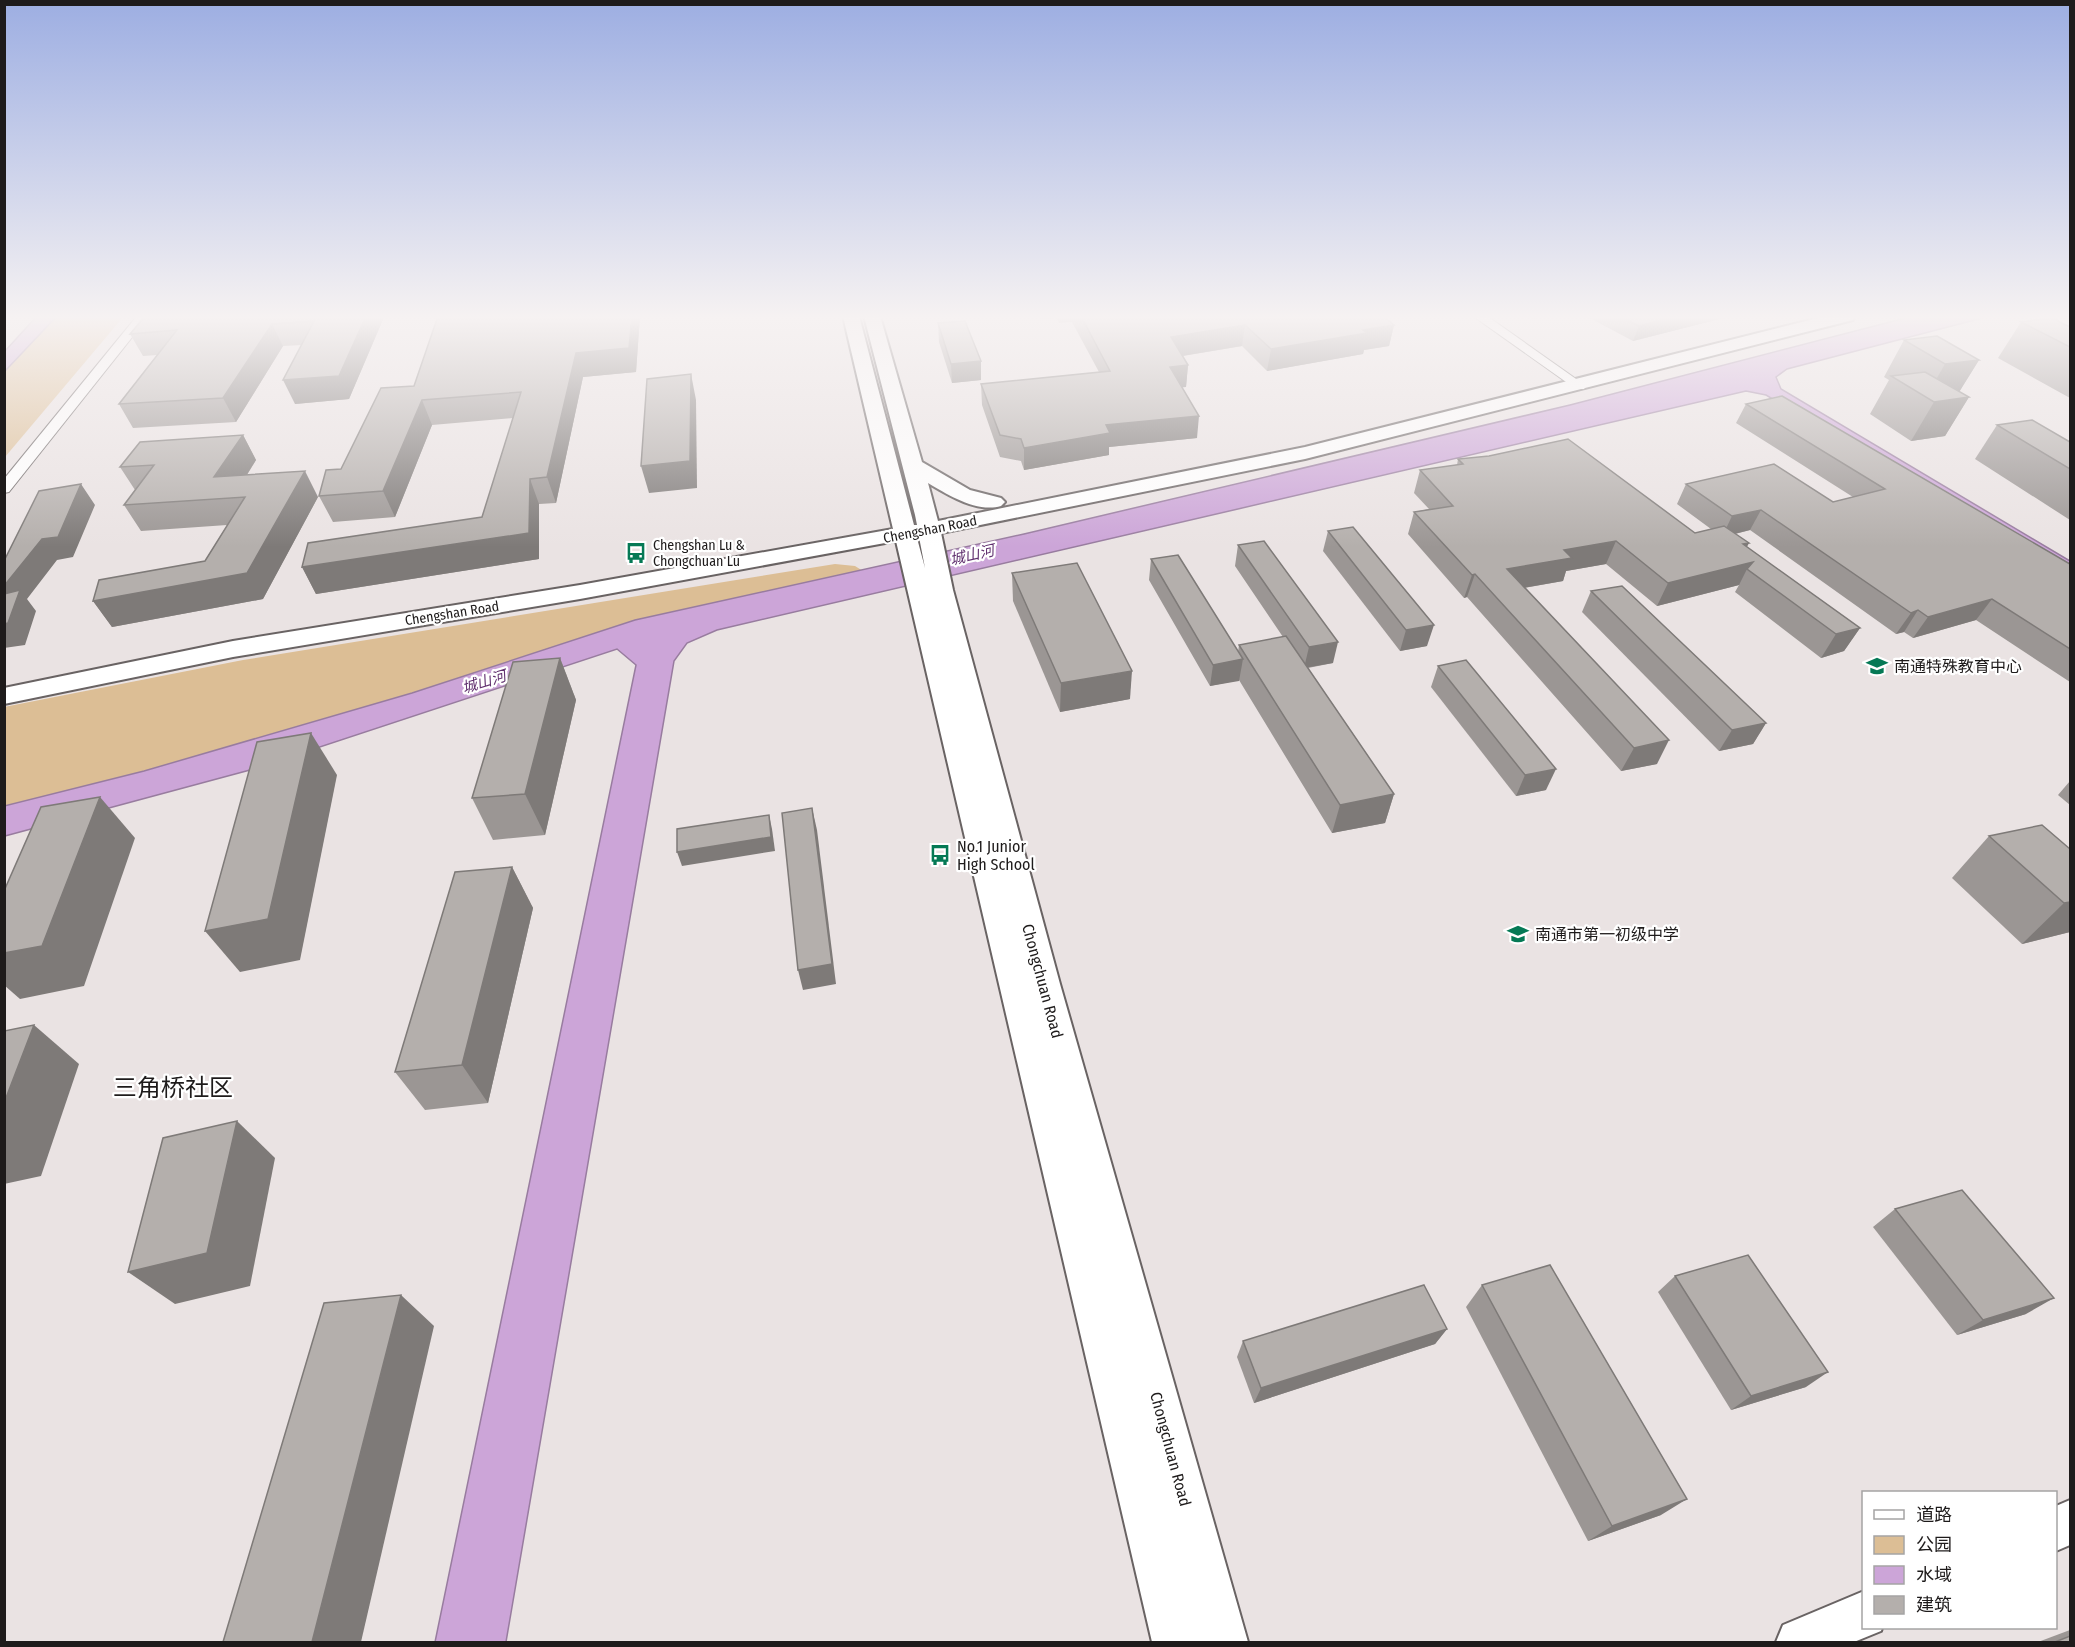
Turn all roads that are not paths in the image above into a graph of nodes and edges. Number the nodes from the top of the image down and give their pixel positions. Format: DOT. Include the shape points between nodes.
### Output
graph roads {
  1 [pos="81,393"];
  2 [pos="874,393"];
  3 [pos="893,393"];
  4 [pos="1522,393"];
  5 [pos="1533,393"];
  6 [pos="912,465"];
  7 [pos="4,489"];
  8 [pos="993,502"];
  9 [pos="917,532"];
  10 [pos="931,592"];
  11 [pos="4,679"];
  12 [pos="4,696"];
  13 [pos="1862,1614"];
  14 [pos="1176,1642"];
  15 [pos="1224,1642"];
  16 [pos="1800,1642"];
  1 -- 7 [label="street"];
  2 -- 9 [label="main road, Chongchuan Road"];
  3 -- 6 [label="main road, Chongchuan Road"];
  4 -- 8 [label="main road, Chengshan Road"];
  5 -- 9 [label="main road, Chengshan Road" via="1305,453"];
  6 -- 8 [label="main road" via="963,495"];
  6 -- 9 [label="main road, Chongchuan Road"];
  8 -- 9 [label="main road, Chengshan Road"];
  9 -- 10 [label="main road, Chongchuan Road"];
  9 -- 11 [label="main road, Chengshan Road" via="236,633"];
  9 -- 12 [label="main road, Chengshan Road" via="233,649"];
  10 -- 14 [label="main road, Chongchuan Road"];
  10 -- 15 [label="main road, Chongchuan Road" via="1044,984"];
  13 -- 16 [label="main road"];
}
